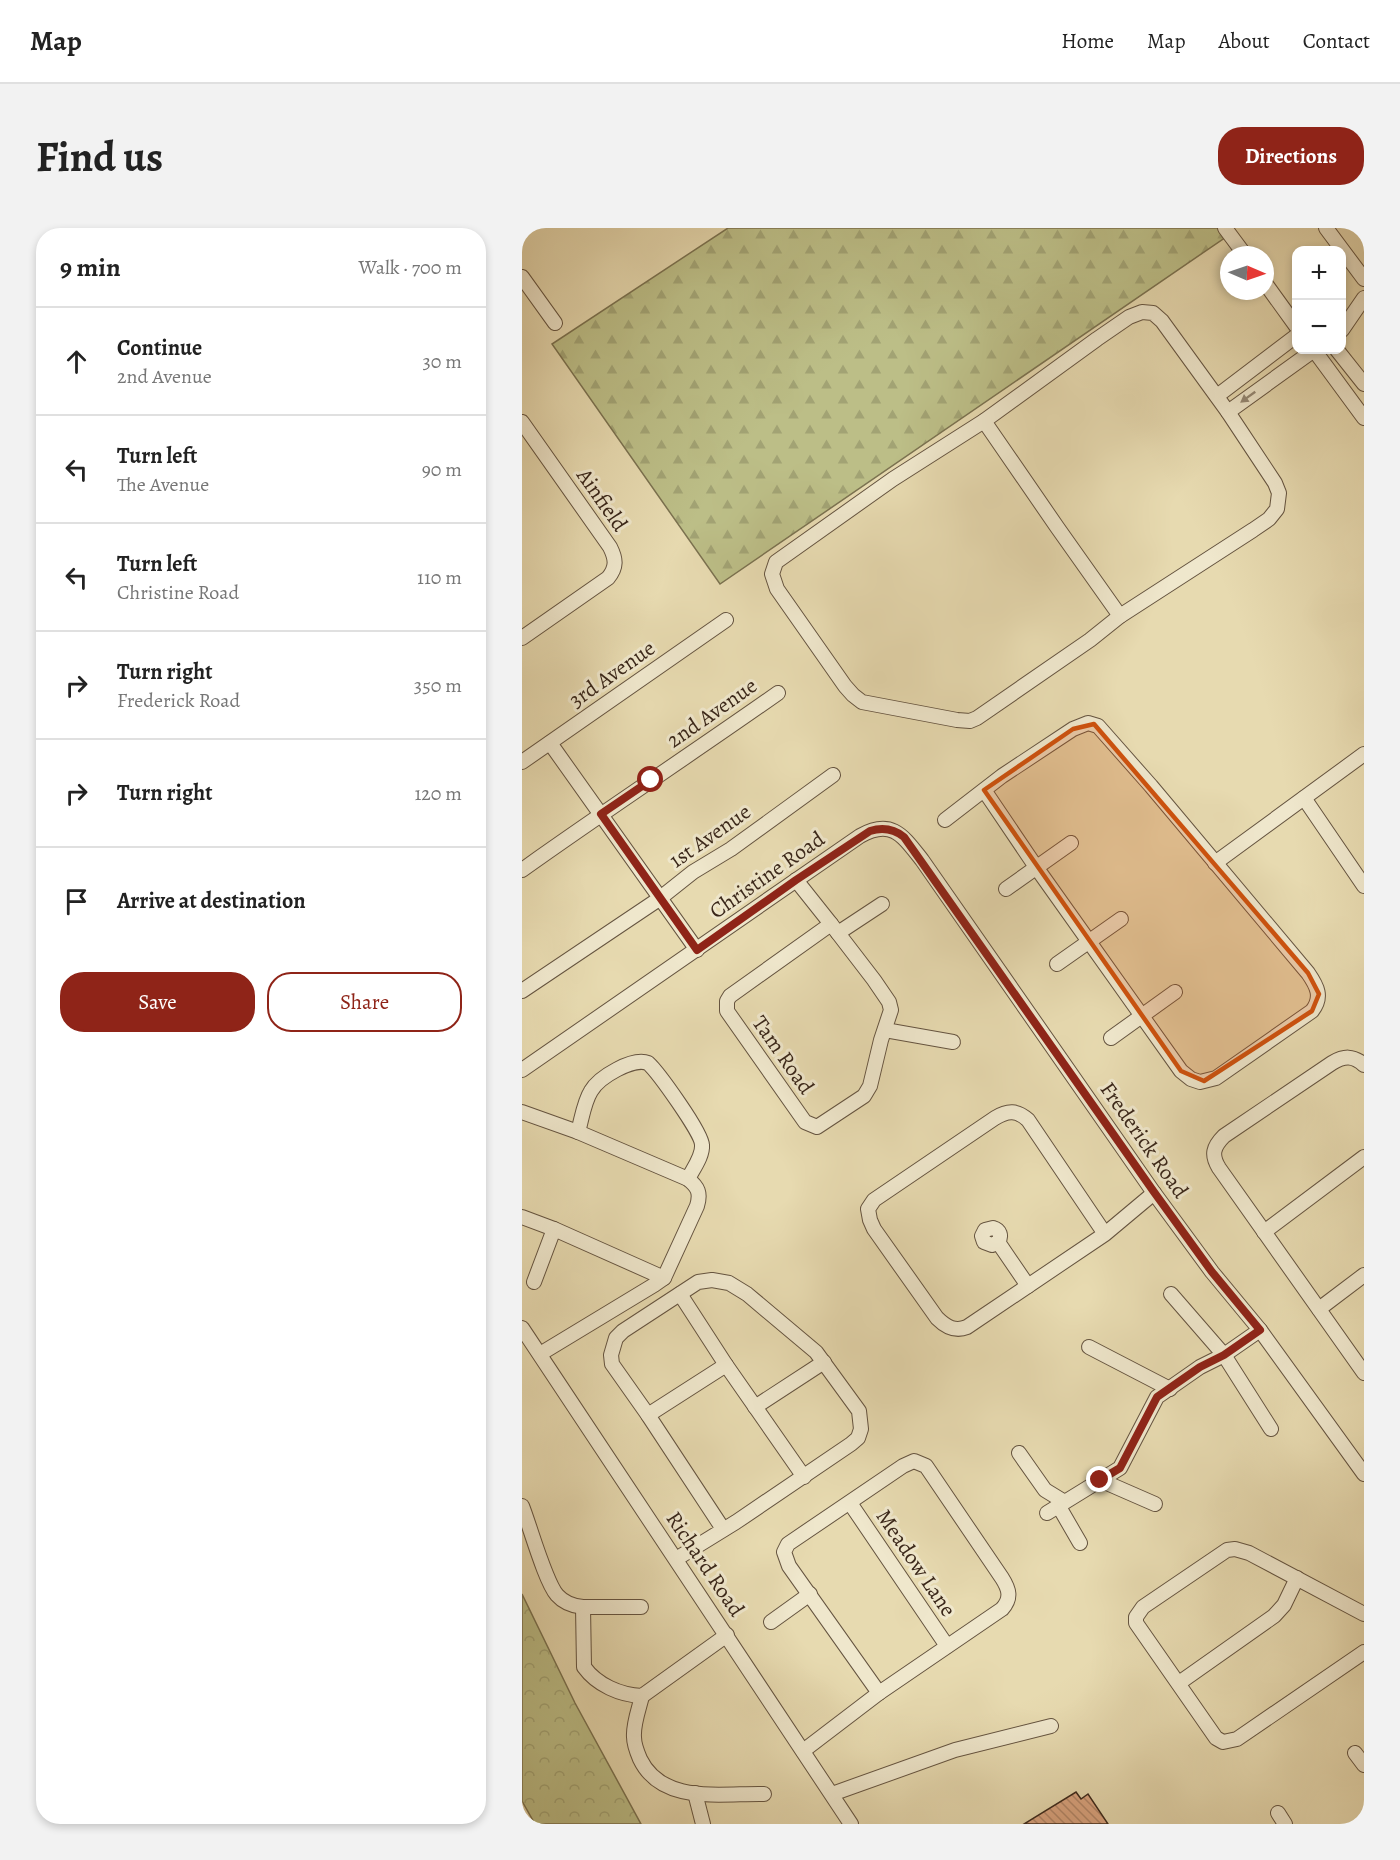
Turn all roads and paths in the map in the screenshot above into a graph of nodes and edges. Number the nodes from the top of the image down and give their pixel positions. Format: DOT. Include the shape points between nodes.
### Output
graph roads {
  1 [pos="1225,228"];
  2 [pos="1326,228"];
  3 [pos="1238,246"];
  4 [pos="522,277"];
  5 [pos="1364,279"];
  6 [pos="1274,295"];
  7 [pos="1364,298"];
  8 [pos="1292,320"];
  9 [pos="555,323"];
  10 [pos="1346,323"];
  11 [pos="1292,339"];
  12 [pos="1308,354"];
  13 [pos="1317,354"];
  14 [pos="1340,354"];
  15 [pos="1364,384"];
  16 [pos="1217,396"];
  17 [pos="1228,411"];
  18 [pos="1364,418"];
  19 [pos="984,421"];
  20 [pos="522,422"];
  21 [pos="1120,616"];
  22 [pos="726,620"];
  23 [pos="522,638"];
  24 [pos="778,693"];
  25 [pos="550,743"];
  26 [pos="1364,754"];
  27 [pos="522,762"];
  28 [pos="833,775"];
  29 [pos="984,790"];
  30 [pos="1304,798"];
  31 [pos="601,814"];
  32 [pos="945,820"];
  33 [pos="892,830"];
  34 [pos="1071,843"];
  35 [pos="1215,863"];
  36 [pos="1036,867"];
  37 [pos="522,870"];
  38 [pos="796,880"];
  39 [pos="1364,886"];
  40 [pos="1005,889"];
  41 [pos="659,899"];
  42 [pos="882,904"];
  43 [pos="1121,919"];
  44 [pos="835,928"];
  45 [pos="1090,942"];
  46 [pos="697,950"];
  47 [pos="1057,964"];
  48 [pos="522,991"];
  49 [pos="1175,992"];
  50 [pos="1142,1018"];
  51 [pos="885,1030"];
  52 [pos="1111,1038"];
  53 [pos="953,1042"];
  54 [pos="1364,1065"];
  55 [pos="522,1070"];
  56 [pos="522,1112"];
  57 [pos="578,1132"];
  58 [pos="1364,1157"];
  59 [pos="688,1179"];
  60 [pos="1154,1192"];
  61 [pos="522,1217"];
  62 [pos="554,1229"];
  63 [pos="1264,1232"];
  64 [pos="1105,1234"];
  65 [pos="998,1242"];
  66 [pos="1364,1275"];
  67 [pos="664,1278"];
  68 [pos="534,1282"];
  69 [pos="1028,1286"];
  70 [pos="680,1294"];
  71 [pos="1171,1294"];
  72 [pos="1319,1309"];
  73 [pos="522,1328"];
  74 [pos="1260,1330"];
  75 [pos="1089,1347"];
  76 [pos="540,1354"];
  77 [pos="1224,1355"];
  78 [pos="824,1362"];
  79 [pos="726,1365"];
  80 [pos="1364,1373"];
  81 [pos="1170,1389"];
  82 [pos="756,1407"];
  83 [pos="648,1415"];
  84 [pos="1271,1429"];
  85 [pos="1019,1453"];
  86 [pos="1364,1474"];
  87 [pos="804,1477"];
  88 [pos="1100,1480"];
  89 [pos="850,1503"];
  90 [pos="1155,1504"];
  91 [pos="522,1506"];
  92 [pos="1056,1506"];
  93 [pos="723,1529"];
  94 [pos="1080,1543"];
  95 [pos="676,1559"];
  96 [pos="1297,1578"];
  97 [pos="810,1594"];
  98 [pos="583,1607"];
  99 [pos="641,1607"];
  100 [pos="1364,1614"];
  101 [pos="771,1622"];
  102 [pos="727,1635"];
  103 [pos="947,1646"];
  104 [pos="1364,1652"];
  105 [pos="1179,1683"];
  106 [pos="879,1693"];
  107 [pos="642,1696"];
  108 [pos="1051,1726"];
  109 [pos="803,1750"];
  110 [pos="1355,1753"];
  111 [pos="1364,1765"];
  112 [pos="695,1793"];
  113 [pos="764,1794"];
  114 [pos="832,1794"];
  115 [pos="703,1824"];
  116 [pos="850,1824"];
  1 -- 3 [label="street"];
  2 -- 5 [label="street"];
  4 -- 9 [label="street"];
  6 -- 8 [label="street"];
  7 -- 10 [label="street"];
  11 -- 16 [label="street"];
  12 -- 17 [label="street, one-way"];
  13 -- 18 [label="street"];
  14 -- 15 [label="street"];
  16 -- 17 [label="street"];
  16 -- 19 [label="street" via="1158,317 1142,312 1097,339"];
  17 -- 21 [label="street" via="1275,483 1279,493 1276,508 1269,519"];
  19 -- 21 [label="street"];
  19 -- 21 [label="street" via="893,479 782,556 773,567 773,581 845,686 858,700 964,721 977,718"];
  20 -- 23 [label="street, Ainfield" via="616,561 608,578"];
  22 -- 25 [label="street, 3rd Avenue"];
  24 -- 31 [label="street, 2nd Avenue"];
  25 -- 27 [label="street, 3rd Avenue"];
  25 -- 31 [label="street"];
  26 -- 30 [label="street"];
  28 -- 41 [label="street, 1st Avenue"];
  29 -- 32 [label="street"];
  29 -- 35 [label="street" via="1073,729 1094,724"];
  29 -- 36 [label="street"];
  30 -- 35 [label="street"];
  30 -- 39 [label="street"];
  31 -- 37 [label="street, 2nd Avenue"];
  31 -- 41 [label="street"];
  33 -- 38 [label="street, Christine Road" via="870,831"];
  33 -- 60 [label="street, Frederick Road" via="904,837 921,860"];
  34 -- 36 [label="street"];
  35 -- 50 [label="street" via="1308,973 1318,989 1317,1005 1216,1078 1204,1081 1186,1076"];
  36 -- 40 [label="street"];
  36 -- 45 [label="street"];
  38 -- 44 [label="street, Tam Road"];
  38 -- 46 [label="street, Christine Road"];
  41 -- 46 [label="street"];
  41 -- 48 [label="street, 1st Avenue"];
  42 -- 44 [label="street, Tam Road"];
  43 -- 45 [label="street"];
  44 -- 51 [label="street, Tam Road" via="889,1002 891,1010"];
  44 -- 51 [label="street, Tam Road" via="730,996 727,1011 805,1122 818,1127 864,1096"];
  45 -- 47 [label="street"];
  45 -- 50 [label="street"];
  46 -- 55 [label="street, Christine Road"];
  49 -- 50 [label="street"];
  50 -- 52 [label="street"];
  51 -- 53 [label="street"];
  54 -- 63 [label="street" via="1354,1058 1341,1058 1224,1136 1215,1147 1214,1159"];
  56 -- 57 [label="street"];
  57 -- 59 [label="street"];
  57 -- 59 [label="street" via="595,1086 632,1062 648,1063 702,1142"];
  58 -- 63 [label="street"];
  59 -- 67 [label="street" via="698,1190 697,1206"];
  60 -- 64 [label="street"];
  60 -- 74 [label="street, Frederick Road"];
  61 -- 62 [label="street"];
  62 -- 67 [label="street"];
  62 -- 68 [label="street"];
  63 -- 72 [label="street"];
  64 -- 69 [label="street"];
  64 -- 69 [label="street" via="1028,1120 1014,1112 1003,1113 870,1205 868,1214 874,1229 937,1318 950,1328 967,1327"];
  65 -- 69 [label="street"];
  66 -- 72 [label="street"];
  67 -- 76 [label="street"];
  70 -- 78 [label="street" via="698,1282 729,1283 807,1343"];
  70 -- 79 [label="street"];
  70 -- 83 [label="street" via="618,1335 611,1355 612,1364"];
  71 -- 77 [label="street"];
  72 -- 80 [label="street"];
  73 -- 76 [label="street, Richard Road"];
  74 -- 77 [label="street"];
  74 -- 86 [label="street, Frederick Road"];
  75 -- 81 [label="street"];
  76 -- 95 [label="street, Richard Road"];
  77 -- 81 [label="street"];
  77 -- 84 [label="street"];
  78 -- 82 [label="street"];
  78 -- 87 [label="street" via="859,1410 861,1429 851,1444"];
  79 -- 82 [label="street"];
  79 -- 83 [label="street"];
  81 -- 88 [label="street" via="1157,1397 1120,1468"];
  82 -- 87 [label="street"];
  83 -- 93 [label="street"];
  85 -- 92 [label="street"];
  87 -- 93 [label="street"];
  88 -- 90 [label="street"];
  88 -- 92 [label="street"];
  89 -- 97 [label="street" via="786,1547 786,1560"];
  89 -- 103 [label="street, Meadow Lane"];
  89 -- 103 [label="street" via="903,1466 921,1462 1002,1578 1009,1593 1006,1604"];
  91 -- 98 [label="street" via="553,1588 565,1602"];
  92 -- 94 [label="street"];
  93 -- 95 [label="street"];
  95 -- 102 [label="street, Richard Road"];
  96 -- 100 [label="street"];
  96 -- 105 [label="street" via="1274,1616"];
  96 -- 105 [label="street" via="1249,1553 1227,1550 1143,1606 1136,1617 1138,1628"];
  97 -- 101 [label="street"];
  97 -- 106 [label="street"];
  98 -- 99 [label="street"];
  98 -- 107 [label="street" via="584,1667 608,1687"];
  102 -- 107 [label="street"];
  102 -- 109 [label="street, Richard Road"];
  103 -- 106 [label="street"];
  104 -- 105 [label="street" via="1230,1742 1216,1738"];
  106 -- 109 [label="street"];
  107 -- 112 [label="street" via="633,1740 643,1764 662,1784"];
  108 -- 114 [label="street" via="956,1750"];
  109 -- 114 [label="street, Richard Road"];
  110 -- 111 [label="street"];
  112 -- 113 [label="street"];
  112 -- 115 [label="street"];
  114 -- 116 [label="street, Richard Road"];
}
